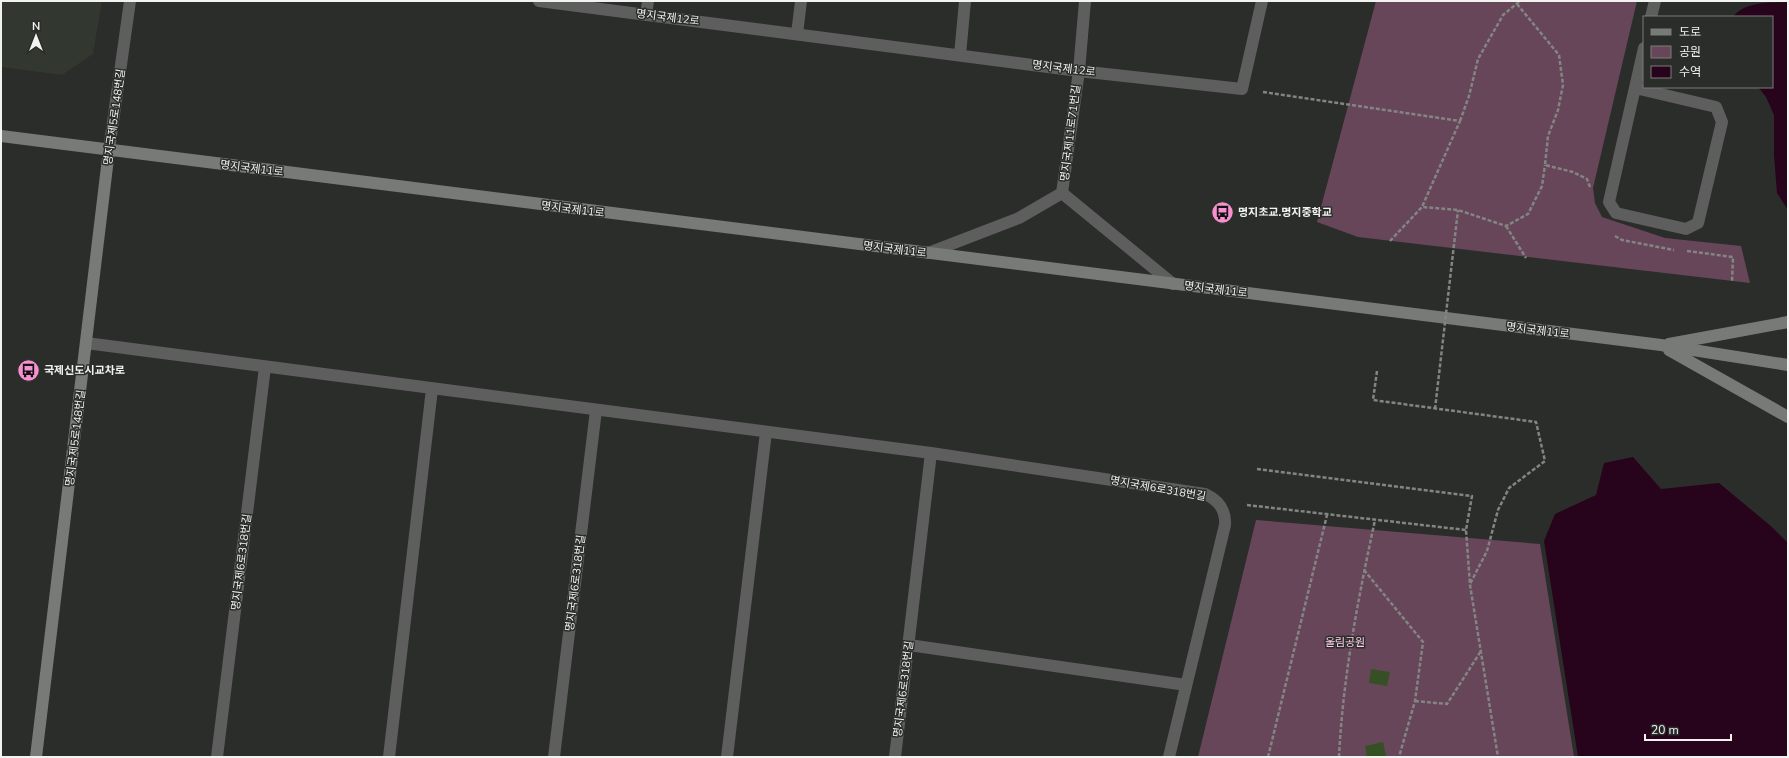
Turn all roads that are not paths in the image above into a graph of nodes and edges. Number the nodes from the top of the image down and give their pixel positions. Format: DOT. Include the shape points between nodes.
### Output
graph roads {
  1 [pos="130,1"];
  2 [pos="542,1"];
  3 [pos="648,1"];
  4 [pos="802,1"];
  5 [pos="965,1"];
  6 [pos="1085,1"];
  7 [pos="1262,1"];
  8 [pos="1655,1"];
  9 [pos="646,15"];
  10 [pos="1651,16"];
  11 [pos="797,34"];
  12 [pos="1643,52"];
  13 [pos="960,55"];
  14 [pos="1078,71"];
  15 [pos="1635,88"];
  16 [pos="1,136"];
  17 [pos="109,150"];
  18 [pos="1062,193"];
  19 [pos="928,253"];
  20 [pos="1173,284"];
  21 [pos="1788,322"];
  22 [pos="86,343"];
  23 [pos="1661,345"];
  24 [pos="1788,365"];
  25 [pos="265,367"];
  26 [pos="432,389"];
  27 [pos="596,410"];
  28 [pos="1788,417"];
  29 [pos="766,432"];
  30 [pos="931,453"];
  31 [pos="909,645"];
  32 [pos="1186,685"];
  33 [pos="36,757"];
  34 [pos="217,757"];
  35 [pos="389,757"];
  36 [pos="554,757"];
  37 [pos="727,757"];
  38 [pos="895,757"];
  39 [pos="1169,757"];
  1 -- 17 [label="street, 명지국제5로148번길"];
  2 -- 9 [label="street, 명지국제12로"];
  3 -- 9 [label="street"];
  4 -- 11 [label="street"];
  5 -- 13 [label="street"];
  6 -- 14 [label="street, 명지국제11로71번길"];
  7 -- 14 [label="street, 명지국제12로" via="1242,89"];
  8 -- 10 [label="street"];
  9 -- 11 [label="street, 명지국제12로"];
  11 -- 13 [label="street, 명지국제12로"];
  12 -- 15 [label="street"];
  13 -- 14 [label="street, 명지국제12로"];
  14 -- 18 [label="street, 명지국제11로71번길"];
  15 -- 15 [label="street" via="1609,202 1616,213 1686,229 1698,223 1722,122 1716,107"];
  16 -- 17 [label="main road, 명지국제11로"];
  17 -- 19 [label="main road, 명지국제11로"];
  17 -- 22 [label="main road, 명지국제5로148번길"];
  18 -- 19 [label="street" via="1019,218"];
  18 -- 20 [label="street"];
  19 -- 20 [label="main road, 명지국제11로"];
  20 -- 23 [label="main road, 명지국제11로"];
  21 -- 23 [label="main road"];
  22 -- 25 [label="street, 명지국제6로318번길"];
  22 -- 33 [label="main road, 명지국제5로148번길"];
  23 -- 24 [label="main road, 명지국제11로"];
  23 -- 28 [label="main road"];
  25 -- 26 [label="street, 명지국제6로318번길"];
  25 -- 34 [label="street, 명지국제6로318번길"];
  26 -- 27 [label="street, 명지국제6로318번길"];
  26 -- 35 [label="street"];
  27 -- 29 [label="street, 명지국제6로318번길"];
  27 -- 36 [label="street, 명지국제6로318번길"];
  29 -- 30 [label="street, 명지국제6로318번길"];
  29 -- 37 [label="street"];
  30 -- 31 [label="street, 명지국제6로318번길"];
  30 -- 32 [label="street, 명지국제6로318번길" via="1193,492 1214,498 1226,516 1225,525"];
  31 -- 32 [label="street"];
  31 -- 38 [label="street, 명지국제6로318번길"];
  32 -- 39 [label="street, 명지국제6로318번길"];
}
